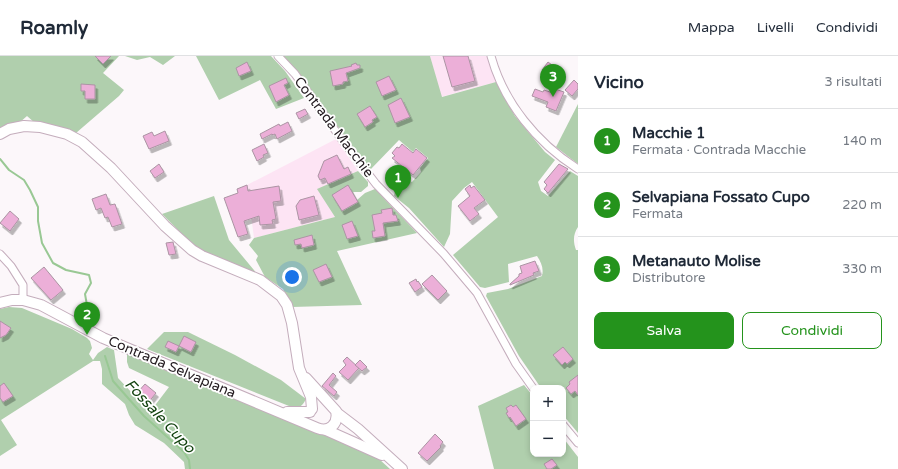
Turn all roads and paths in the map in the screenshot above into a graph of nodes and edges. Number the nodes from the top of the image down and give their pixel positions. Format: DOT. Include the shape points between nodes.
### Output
graph roads {
  1 [pos="278,56"];
  2 [pos="491,56"];
  3 [pos="0,134"];
  4 [pos="578,169"];
  5 [pos="0,254"];
  6 [pos="23,300"];
  7 [pos="0,303"];
  8 [pos="299,368"];
  9 [pos="531,385"];
  10 [pos="311,410"];
  11 [pos="334,410"];
  12 [pos="279,411"];
  13 [pos="315,427"];
  14 [pos="566,429"];
  15 [pos="326,430"];
  16 [pos="578,443"];
  17 [pos="393,461"];
  18 [pos="402,469"];
  1 -- 9 [label="street, Contrada Macchie" via="295,74 376,184 444,254 477,293 516,364"];
  2 -- 4 [label="street" via="500,83 514,107 549,147"];
  3 -- 8 [label="main road" via="24,126 40,127 67,134 82,142 112,168 165,226 192,250 270,286 287,305"];
  5 -- 6 [label="street" via="23,285"];
  6 -- 7 [label="main road, Contrada Selvapiana"];
  6 -- 12 [label="main road, Contrada Selvapiana" via="41,305 103,338"];
  8 -- 10 [label="main road" via="311,397"];
  8 -- 11 [label="main road"];
  10 -- 11 [label="main road" via="316,405 327,403"];
  10 -- 12 [label="main road, Contrada Selvapiana" via="301,413"];
  10 -- 13 [label="main road" via="310,420"];
  11 -- 15 [label="main road" via="337,419 335,424"];
  11 -- 17 [label="main road"];
  12 -- 13 [label="main road, Contrada Selvapiana"];
  13 -- 15 [label="main road"];
  14 -- 16 [label="street"];
  15 -- 17 [label="main road"];
  17 -- 18 [label="main road"];
}
